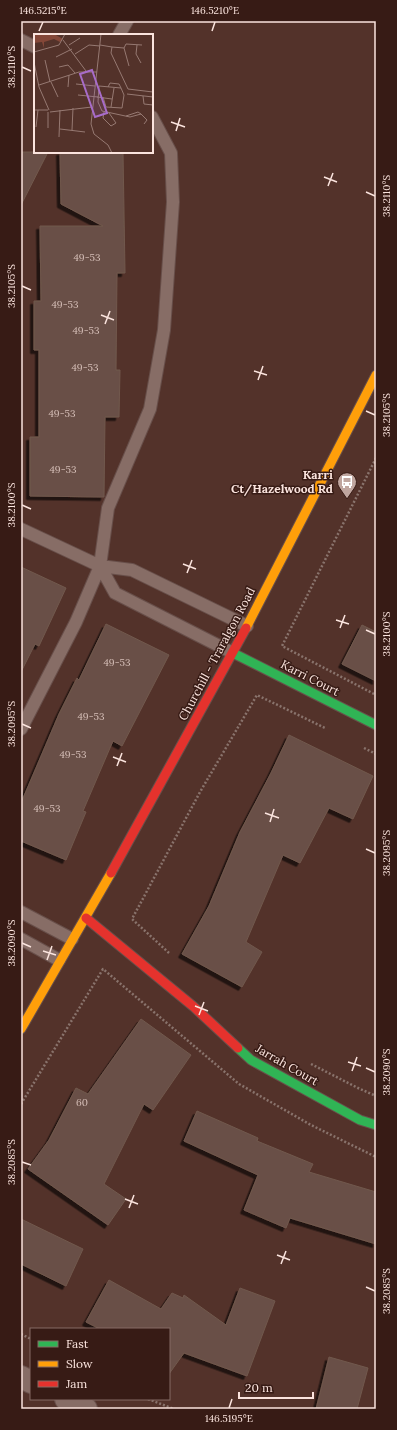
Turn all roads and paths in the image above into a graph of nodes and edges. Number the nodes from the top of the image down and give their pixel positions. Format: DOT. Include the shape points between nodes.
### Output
graph roads {
  1 [pos="127,21"];
  2 [pos="120,34"];
  3 [pos="21,40"];
  4 [pos="34,46"];
  5 [pos="153,118"];
  6 [pos="376,376"];
  7 [pos="376,458"];
  8 [pos="21,529"];
  9 [pos="100,566"];
  10 [pos="247,626"];
  11 [pos="233,653"];
  12 [pos="376,695"];
  13 [pos="376,725"];
  14 [pos="21,729"];
  15 [pos="330,731"];
  16 [pos="363,747"];
  17 [pos="376,754"];
  18 [pos="21,912"];
  19 [pos="86,918"];
  20 [pos="21,938"];
  21 [pos="72,939"];
  22 [pos="171,955"];
  23 [pos="59,960"];
  24 [pos="21,1029"];
  25 [pos="304,1060"];
  26 [pos="376,1096"];
  27 [pos="21,1104"];
  28 [pos="376,1125"];
  29 [pos="376,1157"];
  30 [pos="21,1334"];
  31 [pos="30,1338"];
  32 [pos="21,1377"];
  33 [pos="30,1382"];
  34 [pos="68,1400"];
  35 [pos="151,1400"];
  36 [pos="86,1409"];
  37 [pos="174,1409"];
  1 -- 2 [label="lane"];
  3 -- 4 [label="lane"];
  5 -- 9 [label="lane" via="171,153 173,202 164,330 150,409 108,508"];
  6 -- 10 [label="main road, Churchill - Traralgon Road"];
  7 -- 12 [label="path" via="282,646"];
  8 -- 9 [label="lane"];
  9 -- 10 [label="lane" via="132,570"];
  9 -- 11 [label="lane" via="115,593"];
  9 -- 14 [label="lane" via="76,622"];
  10 -- 11 [label="main road, Churchill - Traralgon Road"];
  11 -- 13 [label="main road, Karri Court"];
  11 -- 19 [label="main road, Churchill - Traralgon Road"];
  15 -- 22 [label="path" via="257,695 200,792 132,919"];
  16 -- 17 [label="path"];
  18 -- 21 [label="lane"];
  19 -- 21 [label="main road, Churchill - Traralgon Road"];
  19 -- 28 [label="main road, Jarrah Court" via="194,1007 251,1060 360,1120"];
  20 -- 23 [label="lane"];
  21 -- 23 [label="main road, Churchill - Traralgon Road"];
  23 -- 24 [label="main road, Churchill - Traralgon Road"];
  25 -- 26 [label="path"];
  27 -- 29 [label="path" via="103,969 239,1084 311,1125"];
  30 -- 31 [label="path"];
  32 -- 33 [label="street"];
  34 -- 36 [label="street"];
  35 -- 37 [label="path"];
}
